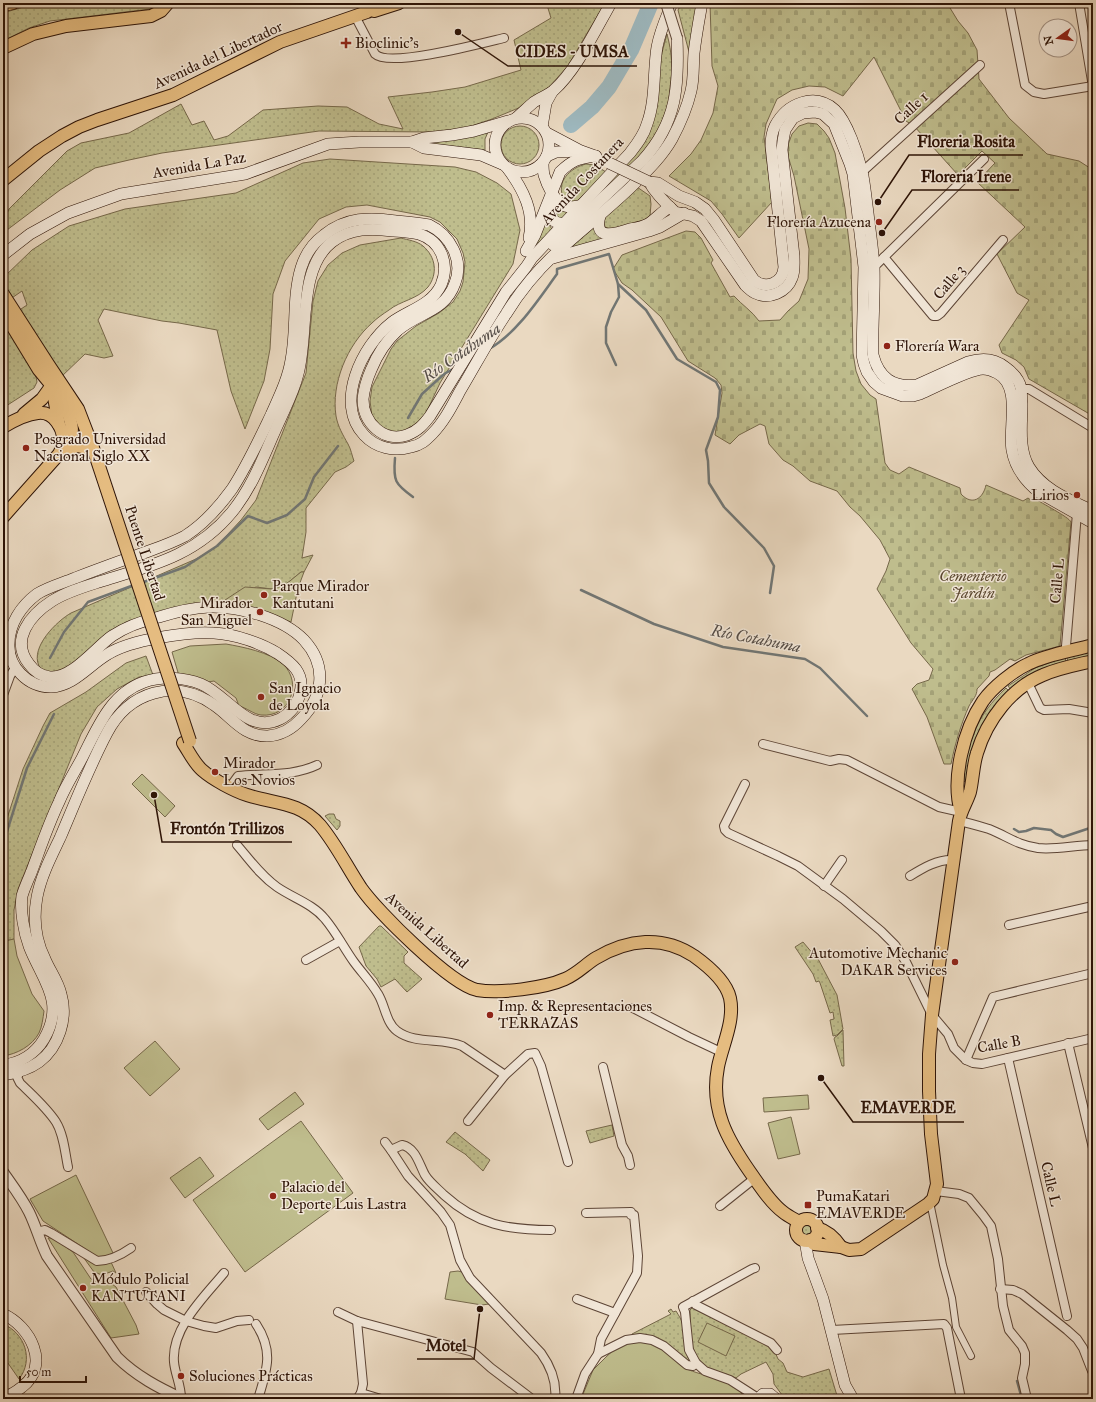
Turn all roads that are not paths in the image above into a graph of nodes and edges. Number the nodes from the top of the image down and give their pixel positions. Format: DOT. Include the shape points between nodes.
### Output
graph roads {
  1 [pos="13,3"];
  2 [pos="168,3"];
  3 [pos="381,3"];
  4 [pos="399,3"];
  5 [pos="611,3"];
  6 [pos="666,3"];
  7 [pos="672,3"];
  8 [pos="702,3"];
  9 [pos="1009,3"];
  10 [pos="1079,3"];
  11 [pos="3,5"];
  12 [pos="361,14"];
  13 [pos="504,38"];
  14 [pos="677,38"];
  15 [pos="3,48"];
  16 [pos="980,65"];
  17 [pos="1093,86"];
  18 [pos="552,91"];
  19 [pos="688,102"];
  20 [pos="512,120"];
  21 [pos="544,130"];
  22 [pos="412,142"];
  23 [pos="581,151"];
  24 [pos="596,156"];
  25 [pos="545,159"];
  26 [pos="984,159"];
  27 [pos="505,166"];
  28 [pos="858,173"];
  29 [pos="3,180"];
  30 [pos="649,182"];
  31 [pos="552,192"];
  32 [pos="657,196"];
  33 [pos="683,198"];
  34 [pos="580,206"];
  35 [pos="670,207"];
  36 [pos="682,214"];
  37 [pos="600,216"];
  38 [pos="657,217"];
  39 [pos="576,223"];
  40 [pos="563,224"];
  41 [pos="712,227"];
  42 [pos="1003,240"];
  43 [pos="526,251"];
  44 [pos="3,255"];
  45 [pos="884,257"];
  46 [pos="549,259"];
  47 [pos="526,267"];
  48 [pos="869,267"];
  49 [pos="519,276"];
  50 [pos="3,294"];
  51 [pos="3,312"];
  52 [pos="44,367"];
  53 [pos="55,383"];
  54 [pos="1016,389"];
  55 [pos="64,400"];
  56 [pos="15,420"];
  57 [pos="3,427"];
  58 [pos="60,427"];
  59 [pos="1093,428"];
  60 [pos="88,449"];
  61 [pos="63,452"];
  62 [pos="1079,509"];
  63 [pos="1093,511"];
  64 [pos="3,517"];
  65 [pos="1093,523"];
  66 [pos="1093,645"];
  67 [pos="1068,652"];
  68 [pos="26,660"];
  69 [pos="1093,661"];
  70 [pos="15,668"];
  71 [pos="1028,683"];
  72 [pos="3,696"];
  73 [pos="1093,713"];
  74 [pos="763,744"];
  75 [pos="187,745"];
  76 [pos="317,765"];
  77 [pos="745,784"];
  78 [pos="230,788"];
  79 [pos="960,816"];
  80 [pos="237,845"];
  81 [pos="1093,846"];
  82 [pos="842,860"];
  83 [pos="953,860"];
  84 [pos="910,876"];
  85 [pos="824,886"];
  86 [pos="1093,906"];
  87 [pos="1009,925"];
  88 [pos="340,940"];
  89 [pos="306,960"];
  90 [pos="1093,974"];
  91 [pos="633,1008"];
  92 [pos="932,1014"];
  93 [pos="1093,1038"];
  94 [pos="1068,1043"];
  95 [pos="721,1052"];
  96 [pos="1008,1058"];
  97 [pos="966,1060"];
  98 [pos="3,1065"];
  99 [pos="19,1067"];
  100 [pos="603,1067"];
  101 [pos="3,1075"];
  102 [pos="505,1075"];
  103 [pos="468,1121"];
  104 [pos="1091,1128"];
  105 [pos="385,1142"];
  106 [pos="1093,1148"];
  107 [pos="392,1150"];
  108 [pos="568,1162"];
  109 [pos="630,1165"];
  110 [pos="68,1168"];
  111 [pos="3,1172"];
  112 [pos="755,1178"];
  113 [pos="933,1197"];
  114 [pos="720,1206"];
  115 [pos="586,1213"];
  116 [pos="799,1222"];
  117 [pos="817,1228"];
  118 [pos="551,1230"];
  119 [pos="37,1232"];
  120 [pos="808,1240"];
  121 [pos="841,1247"];
  122 [pos="131,1248"];
  123 [pos="755,1268"];
  124 [pos="224,1273"];
  125 [pos="1000,1289"];
  126 [pos="146,1292"];
  127 [pos="577,1299"];
  128 [pos="693,1301"];
  129 [pos="338,1312"];
  130 [pos="3,1314"];
  131 [pos="615,1314"];
  132 [pos="1067,1316"];
  133 [pos="186,1321"];
  134 [pos="357,1321"];
  135 [pos="832,1330"];
  136 [pos="777,1350"];
  137 [pos="598,1354"];
  138 [pos="971,1356"];
  139 [pos="696,1364"];
  140 [pos="1092,1371"];
  141 [pos="359,1396"];
  142 [pos="3,1397"];
  143 [pos="758,1398"];
  144 [pos="181,1399"];
  145 [pos="258,1399"];
  146 [pos="381,1399"];
  147 [pos="532,1399"];
  148 [pos="555,1399"];
  149 [pos="576,1399"];
  150 [pos="776,1399"];
  151 [pos="853,1399"];
  152 [pos="961,1399"];
  153 [pos="1027,1399"];
  1 -- 11 [label="main road"];
  2 -- 15 [label="main road" via="161,12 150,16 66,26 33,34"];
  3 -- 12 [label="main road, Avenida del Libertador"];
  4 -- 12 [label="main road, Avenida del Libertador"];
  5 -- 18 [label="main road" via="570,71"];
  6 -- 14 [label="street, bridge"];
  7 -- 34 [label="main road, Avenida Costanera" via="657,47 651,105 640,140"];
  8 -- 19 [label="main road"];
  9 -- 17 [label="street" via="1025,85 1034,92 1044,94"];
  10 -- 17 [label="street"];
  12 -- 13 [label="street" via="378,57 415,56 450,51"];
  12 -- 29 [label="main road, Avenida del Libertador" via="280,42 173,95 96,120 62,136"];
  14 -- 19 [label="main road" via="685,54"];
  14 -- 39 [label="main road" via="675,99 664,130 654,148 643,160"];
  16 -- 28 [label="street, Calle 1"];
  18 -- 20 [label="main road"];
  18 -- 21 [label="main road" via="546,103"];
  19 -- 37 [label="main road" via="680,123 661,156"];
  20 -- 21 [label="main road" via="523,117 530,119"];
  20 -- 22 [label="main road, Avenida La Paz" via="474,131"];
  20 -- 27 [label="main road" via="502,126 495,141 497,157"];
  21 -- 23 [label="main road"];
  21 -- 25 [label="main road" via="549,148"];
  22 -- 27 [label="main road, Avenida La Paz" via="424,148 481,155"];
  22 -- 44 [label="main road, Avenida La Paz" via="328,144 245,174 121,194 68,212 30,234"];
  23 -- 24 [label="main road"];
  23 -- 25 [label="main road" via="556,152"];
  24 -- 30 [label="main road, bridge"];
  24 -- 31 [label="main road" via="567,164 560,172"];
  25 -- 27 [label="main road" via="537,168 530,171 515,172"];
  25 -- 31 [label="main road" via="543,174"];
  26 -- 45 [label="street"];
  27 -- 43 [label="main road" via="521,188 530,213"];
  28 -- 41 [label="main road" via="856,153 841,116 828,105 813,100 785,130 779,175 794,256 794,269 792,280 780,292 744,274"];
  28 -- 48 [label="main road"];
  30 -- 32 [label="main road"];
  30 -- 33 [label="main road" via="658,183"];
  31 -- 34 [label="main road" via="563,205"];
  31 -- 40 [label="main road" via="552,219 557,224"];
  31 -- 43 [label="main road"];
  32 -- 35 [label="main road"];
  32 -- 38 [label="main road"];
  33 -- 35 [label="main road" via="673,199"];
  33 -- 36 [label="main road" via="688,206"];
  33 -- 41 [label="main road" via="705,209"];
  34 -- 40 [label="main road, Avenida Costanera"];
  35 -- 36 [label="main road"];
  35 -- 38 [label="main road"];
  36 -- 41 [label="main road" via="693,216"];
  36 -- 46 [label="main road" via="649,231"];
  37 -- 38 [label="main road" via="598,227 603,233 610,235 647,225"];
  37 -- 46 [label="main road"];
  39 -- 40 [label="main road"];
  39 -- 47 [label="main road" via="536,262"];
  40 -- 47 [label="main road, Avenida Costanera"];
  42 -- 45 [label="street, Calle 3" via="937,316 933,316"];
  43 -- 49 [label="main road"];
  45 -- 48 [label="street"];
  46 -- 68 [label="main road" via="508,311 445,418 429,438 420,444 400,450 387,449 372,442 362,433 352,409 352,393 370,344 387,326 409,311 424,305 435,295 443,279 444,261 438,247 424,235 378,229 360,230 332,242 324,249 311,273 303,353 292,394 255,475 233,511 218,527 179,555 78,588 43,607 25,626 22,651"];
  47 -- 49 [label="main road, Avenida Costanera"];
  48 -- 54 [label="main road" via="862,356 867,372 881,388 892,388 902,396 913,396 983,369 1000,374"];
  49 -- 70 [label="main road, Avenida Costanera" via="506,292 430,416 421,427 407,435 393,437 378,431 365,412 363,400 368,378 378,354 389,339 412,321 439,307 451,292 457,273 454,252 445,236 429,225 376,218 343,223 320,238 305,257 301,269 291,363 285,383 248,463 223,501 202,523 184,536 39,592 21,608 11,627 10,658"];
  50 -- 52 [label="main road"];
  51 -- 52 [label="main road"];
  52 -- 53 [label="main road"];
  53 -- 55 [label="main road"];
  53 -- 56 [label="main road" via="42,399"];
  53 -- 58 [label="main road"];
  53 -- 60 [label="main road, Puente Libertad" via="78,409"];
  54 -- 59 [label="street" via="1029,389"];
  54 -- 62 [label="main road" via="1012,449 1019,471 1033,488 1052,500"];
  55 -- 60 [label="main road, Puente Libertad"];
  55 -- 61 [label="main road" via="73,429 72,440"];
  56 -- 57 [label="main road"];
  56 -- 58 [label="main road" via="42,413 52,417"];
  58 -- 61 [label="main road"];
  60 -- 61 [label="main road" via="77,446"];
  60 -- 75 [label="main road, Puente Libertad"];
  61 -- 64 [label="main road"];
  62 -- 63 [label="main road"];
  62 -- 65 [label="main road"];
  62 -- 67 [label="street, Calle L" via="1066,646"];
  66 -- 67 [label="main road"];
  67 -- 79 [label="main road" via="1028,664 1002,682 983,701 973,718 961,755 957,788"];
  68 -- 70 [label="main road"];
  68 -- 99 [label="main road" via="41,676 59,676 80,664 114,634 132,624 188,610 229,608 252,612 291,629 303,639 314,654 321,683 308,712 297,724 277,735 264,736 241,728 211,702 184,692 161,691 148,694 116,716 87,774 40,883 35,904 37,940 62,995 64,1011 61,1029 56,1043 46,1056 32,1067"];
  69 -- 71 [label="main road" via="1042,675"];
  70 -- 72 [label="street"];
  70 -- 99 [label="main road" via="29,680 53,687 70,681 110,652 124,647 171,636 214,633 269,648 297,669 301,681 300,694 290,713 270,722 252,720 209,688 193,681 177,679 157,679 141,683 125,692 102,718 59,801 22,896 24,932 52,995 53,1011 51,1024 38,1048"];
  71 -- 73 [label="street" via="1040,708 1044,710 1070,709"];
  71 -- 79 [label="main road" via="1004,704 986,730 977,755 970,792"];
  74 -- 79 [label="street" via="830,761 847,760"];
  75 -- 78 [label="main road, Avenida Libertad" via="202,770"];
  76 -- 78 [label="street" via="290,773 238,776"];
  77 -- 85 [label="street, Calle B" via="724,826 725,830 798,866"];
  78 -- 95 [label="main road, Avenida Libertad" via="286,804 310,817 326,833 361,888 381,912 433,961 460,982 474,989 506,990 549,985 566,978 595,958 629,944 669,943 684,949 711,970 727,990 731,1012"];
  79 -- 81 [label="street" via="1013,842 1038,848"];
  79 -- 83 [label="main road"];
  80 -- 88 [label="street" via="264,877 319,912"];
  82 -- 85 [label="street"];
  83 -- 84 [label="street" via="944,859"];
  83 -- 92 [label="main road"];
  85 -- 92 [label="street, Calle B" via="843,899 895,945"];
  86 -- 87 [label="street"];
  88 -- 89 [label="street"];
  88 -- 102 [label="street" via="376,990 394,1028 415,1038 455,1043"];
  90 -- 97 [label="street" via="993,997"];
  91 -- 95 [label="street"];
  92 -- 97 [label="street, Calle B" via="948,1034 954,1048"];
  92 -- 113 [label="main road" via="928,1091 937,1174"];
  93 -- 94 [label="street, Calle B"];
  94 -- 96 [label="street, Calle B"];
  94 -- 104 [label="street"];
  95 -- 112 [label="main road, Avenida Libertad" via="716,1086 721,1121 733,1146"];
  96 -- 97 [label="street, Calle B" via="982,1064"];
  96 -- 132 [label="street, Calle L"];
  98 -- 99 [label="main road"];
  99 -- 101 [label="main road"];
  99 -- 110 [label="street" via="20,1083 56,1124 63,1142"];
  100 -- 109 [label="street" via="622,1145"];
  102 -- 103 [label="street"];
  102 -- 108 [label="street" via="528,1054 535,1053"];
  104 -- 106 [label="street"];
  105 -- 107 [label="street"];
  107 -- 118 [label="street" via="402,1145 407,1147 419,1160 425,1176 437,1188 455,1204 481,1220 516,1229"];
  107 -- 148 [label="street" via="408,1176 450,1225 460,1260 470,1278 548,1363 554,1378"];
  111 -- 119 [label="street" via="28,1210"];
  112 -- 114 [label="street"];
  112 -- 116 [label="main road, Avenida Libertad" via="782,1212"];
  113 -- 121 [label="main road" via="861,1249"];
  113 -- 125 [label="street" via="959,1194 969,1198 983,1215 990,1226 998,1259"];
  113 -- 138 [label="street" via="956,1327"];
  115 -- 131 [label="street" via="631,1212 631,1215 634,1215 638,1269"];
  116 -- 117 [label="main road" via="808,1219 814,1222"];
  116 -- 120 [label="main road" via="796,1227 797,1233 799,1237"];
  117 -- 120 [label="main road" via="815,1236"];
  117 -- 121 [label="main road" via="835,1238"];
  119 -- 122 [label="street" via="45,1230 97,1261 118,1257"];
  119 -- 144 [label="street" via="47,1256 117,1357 140,1376"];
  120 -- 121 [label="main road" via="814,1244"];
  120 -- 135 [label="main road" via="808,1258"];
  123 -- 128 [label="street"];
  124 -- 133 [label="street"];
  125 -- 140 [label="street" via="1022,1294 1067,1330 1083,1348"];
  125 -- 153 [label="street" via="1009,1330 1025,1353 1022,1378"];
  126 -- 133 [label="street" via="164,1310"];
  127 -- 131 [label="street"];
  128 -- 136 [label="street" via="696,1306 771,1343"];
  128 -- 139 [label="street" via="683,1307 689,1350"];
  129 -- 134 [label="street"];
  130 -- 142 [label="main road" via="17,1322 30,1336 36,1359 33,1374 25,1385"];
  131 -- 137 [label="street" via="600,1339"];
  133 -- 144 [label="street" via="177,1339 174,1360"];
  133 -- 145 [label="street" via="216,1328 237,1321 253,1322 266,1341 267,1351"];
  134 -- 141 [label="street" via="363,1384"];
  134 -- 147 [label="street" via="473,1352"];
  135 -- 151 [label="main road" via="845,1385"];
  135 -- 152 [label="street" via="944,1324 947,1328"];
  137 -- 139 [label="street" via="626,1340 640,1338 659,1343 687,1365"];
  137 -- 149 [label="street"];
  139 -- 143 [label="street" via="705,1371 730,1380"];
  141 -- 146 [label="street"];
  143 -- 150 [label="main road" via="763,1394 770,1394"];
}
